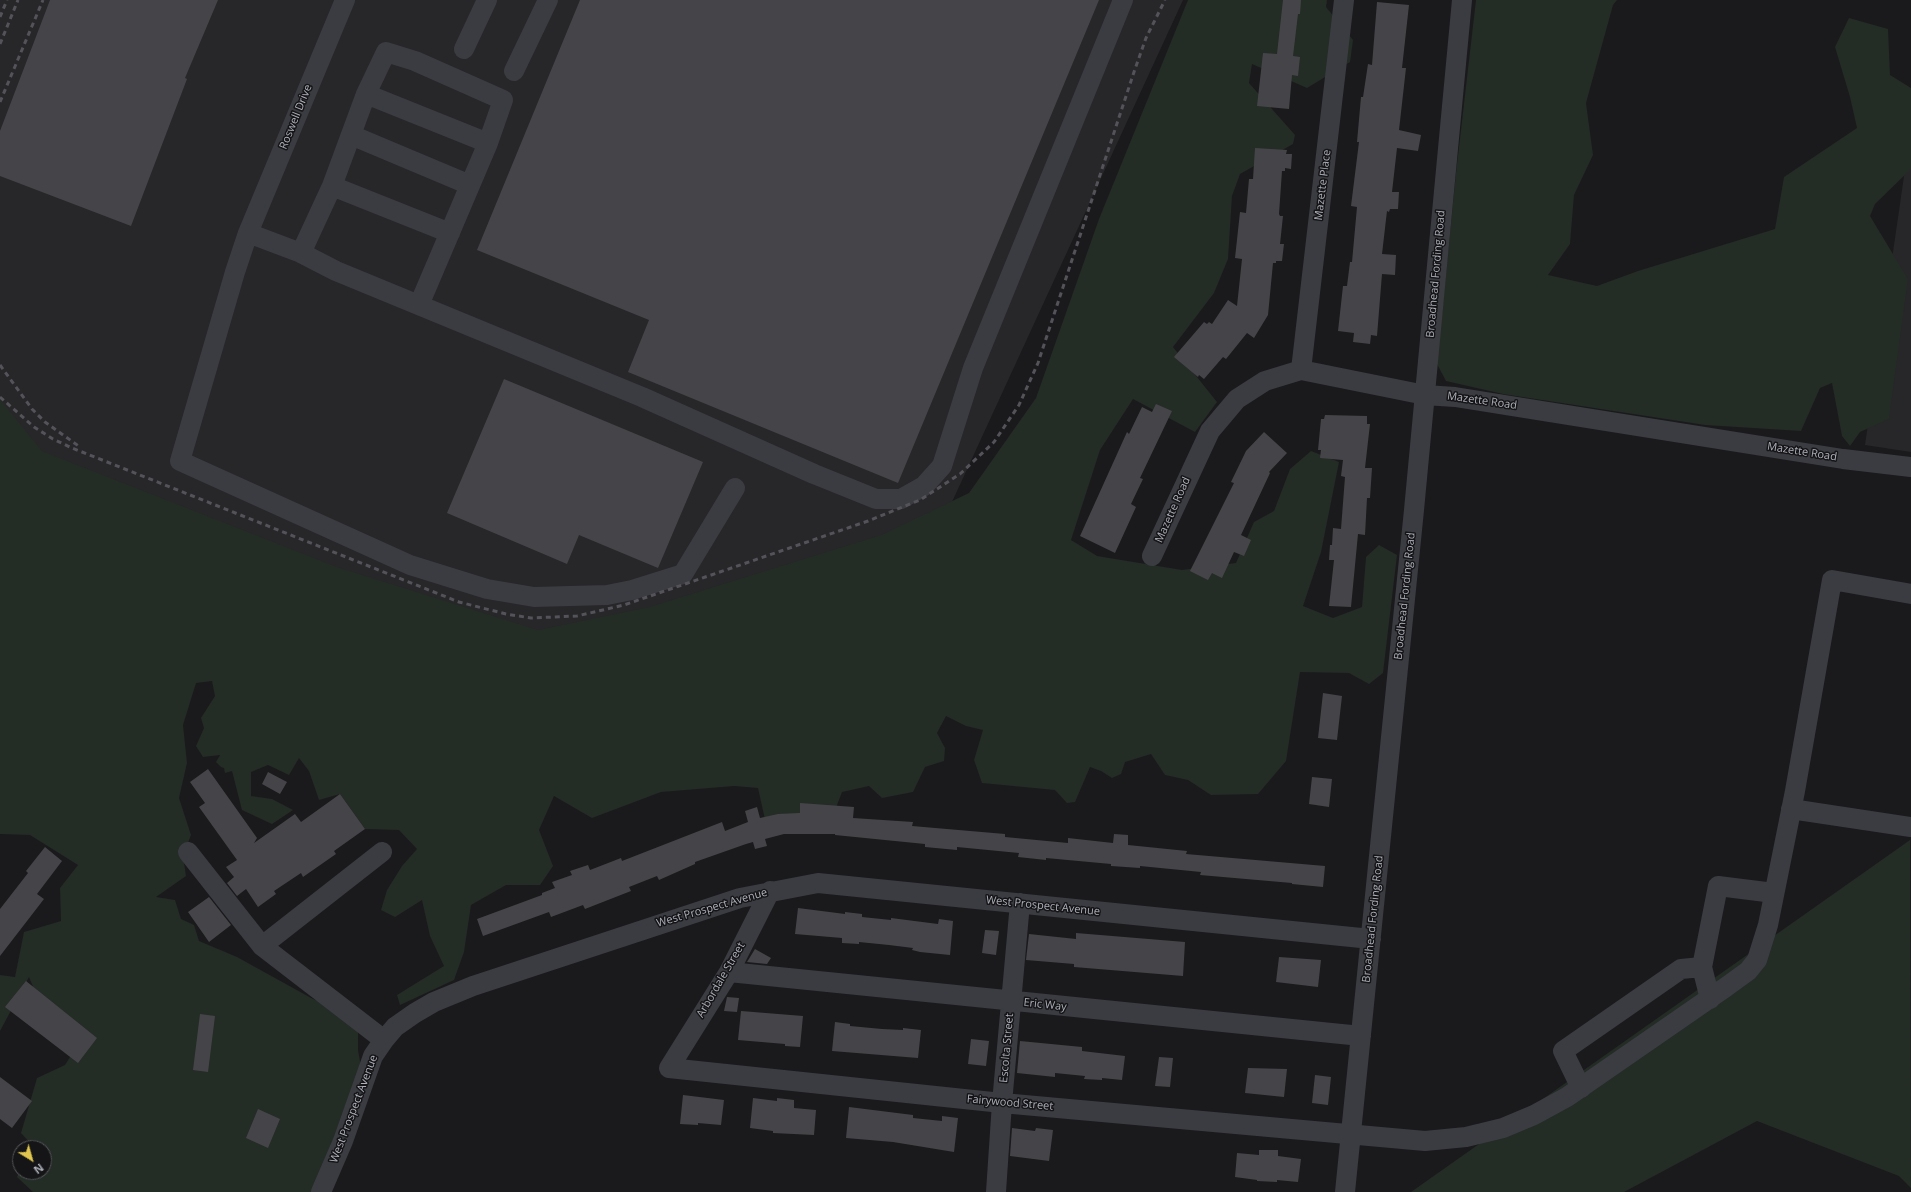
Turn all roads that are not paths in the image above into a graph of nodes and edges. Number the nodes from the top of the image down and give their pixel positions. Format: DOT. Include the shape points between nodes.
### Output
graph roads {
  1 [pos="345,0"];
  2 [pos="488,0"];
  3 [pos="548,0"];
  4 [pos="1123,0"];
  5 [pos="1344,0"];
  6 [pos="1462,0"];
  7 [pos="464,49"];
  8 [pos="514,71"];
  9 [pos="366,94"];
  10 [pos="351,136"];
  11 [pos="488,143"];
  12 [pos="470,185"];
  13 [pos="332,186"];
  14 [pos="450,233"];
  15 [pos="248,234"];
  16 [pos="301,254"];
  17 [pos="420,305"];
  18 [pos="1301,370"];
  19 [pos="1425,395"];
  20 [pos="1911,467"];
  21 [pos="735,488"];
  22 [pos="1152,556"];
  23 [pos="1911,594"];
  24 [pos="1792,809"];
  25 [pos="1911,827"];
  26 [pos="188,852"];
  27 [pos="382,852"];
  28 [pos="770,891"];
  29 [pos="1774,893"];
  30 [pos="1020,903"];
  31 [pos="1371,939"];
  32 [pos="262,946"];
  33 [pos="1702,967"];
  34 [pos="728,972"];
  35 [pos="1710,998"];
  36 [pos="1011,1001"];
  37 [pos="1361,1036"];
  38 [pos="384,1040"];
  39 [pos="669,1068"];
  40 [pos="1581,1088"];
  41 [pos="1002,1103"];
  42 [pos="1352,1134"];
  43 [pos="321,1192"];
  44 [pos="996,1192"];
  45 [pos="1345,1192"];
  1 -- 15 [label="street, Roswell Drive"];
  2 -- 7 [label="street"];
  3 -- 8 [label="street"];
  4 -- 17 [label="street" via="973,368 942,466 924,486 901,499 876,499 814,474 642,397"];
  5 -- 18 [label="street, Mazette Place"];
  6 -- 19 [label="street, Broadhead Fording Road"];
  9 -- 10 [label="street"];
  9 -- 11 [label="street"];
  9 -- 11 [label="street" via="386,52 415,61 503,100"];
  10 -- 12 [label="street"];
  10 -- 13 [label="street"];
  11 -- 12 [label="street"];
  12 -- 14 [label="street"];
  13 -- 14 [label="street"];
  13 -- 16 [label="street"];
  14 -- 17 [label="street"];
  15 -- 16 [label="street"];
  15 -- 21 [label="street, Roswell Drive" via="180,461 410,565 487,589 534,597 607,595 683,574"];
  16 -- 17 [label="street"];
  18 -- 19 [label="street, Mazette Road"];
  18 -- 22 [label="street, Mazette Road" via="1265,381 1237,399 1210,430"];
  19 -- 20 [label="street, Mazette Road" via="1454,396 1843,459"];
  19 -- 31 [label="street, Broadhead Fording Road"];
  23 -- 24 [label="street, Fairywood Street" via="1832,580"];
  24 -- 25 [label="street"];
  24 -- 29 [label="street, Fairywood Street"];
  26 -- 32 [label="street"];
  27 -- 32 [label="street"];
  28 -- 30 [label="street, West Prospect Avenue" via="818,882"];
  28 -- 34 [label="street, Arbordale Street"];
  28 -- 38 [label="street, West Prospect Avenue" via="645,928 473,986 415,1013"];
  29 -- 33 [label="street" via="1718,886"];
  29 -- 35 [label="street, Fairywood Street" via="1768,925 1757,960 1748,971"];
  30 -- 31 [label="street, West Prospect Avenue"];
  30 -- 36 [label="street, Escolta Street"];
  31 -- 37 [label="street, Broadhead Fording Road"];
  32 -- 38 [label="street"];
  33 -- 35 [label="street"];
  33 -- 40 [label="street" via="1681,969 1563,1051"];
  34 -- 36 [label="street, Eric Way"];
  34 -- 39 [label="street, Arbordale Street"];
  35 -- 40 [label="street, Fairywood Street"];
  36 -- 37 [label="street, Eric Way"];
  36 -- 41 [label="street, Escolta Street"];
  37 -- 42 [label="street, Broadhead Fording Road"];
  38 -- 43 [label="street, West Prospect Avenue" via="373,1056 343,1141"];
  39 -- 41 [label="street, Fairywood Street"];
  40 -- 42 [label="street, Fairywood Street" via="1534,1115 1503,1128 1466,1137 1425,1140"];
  41 -- 42 [label="street, Fairywood Street"];
  41 -- 44 [label="street, Escolta Street"];
  42 -- 45 [label="street, Broadhead Fording Road"];
}
